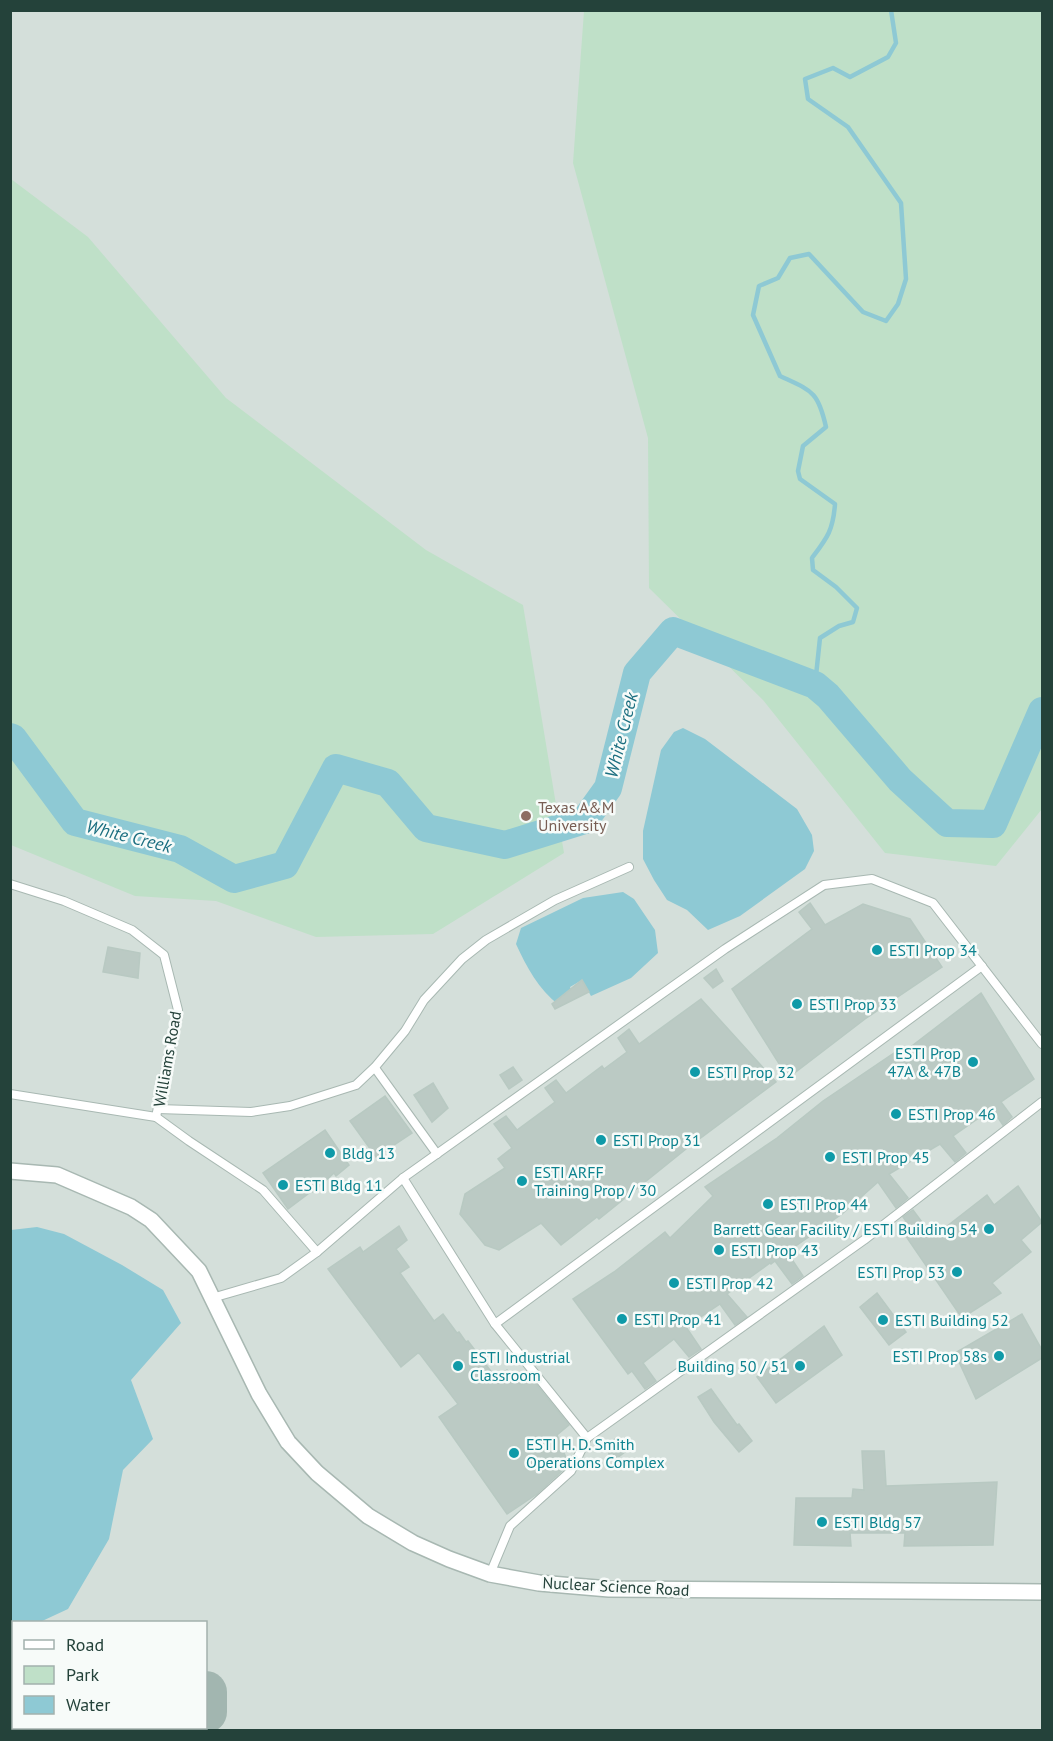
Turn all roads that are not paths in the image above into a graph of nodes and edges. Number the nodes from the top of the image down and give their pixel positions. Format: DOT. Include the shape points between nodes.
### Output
graph roads {
  1 [pos="629,867"];
  2 [pos="10,884"];
  3 [pos="982,966"];
  4 [pos="1042,1044"];
  5 [pos="375,1068"];
  6 [pos="10,1094"];
  7 [pos="1042,1101"];
  8 [pos="157,1113"];
  9 [pos="437,1154"];
  10 [pos="10,1171"];
  11 [pos="403,1178"];
  12 [pos="317,1252"];
  13 [pos="212,1298"];
  14 [pos="495,1324"];
  15 [pos="587,1438"];
  16 [pos="490,1574"];
  17 [pos="1042,1592"];
  1 -- 5 [label="lane" via="555,900 486,939 424,1000"];
  2 -- 8 [label="lane, Williams Road" via="64,900 132,930 164,955 178,1010"];
  3 -- 4 [label="lane"];
  3 -- 9 [label="lane" via="933,903 872,879 824,885 725,949"];
  3 -- 14 [label="lane"];
  5 -- 8 [label="lane" via="356,1085 290,1106 251,1112"];
  5 -- 9 [label="lane"];
  6 -- 8 [label="lane, Williams Road"];
  7 -- 15 [label="lane" via="864,1240"];
  8 -- 12 [label="lane" via="189,1141 263,1190"];
  9 -- 11 [label="lane"];
  10 -- 13 [label="street, Nuclear Science Road" via="57,1175 151,1220 199,1271"];
  11 -- 12 [label="lane"];
  11 -- 14 [label="lane"];
  12 -- 13 [label="lane" via="280,1278"];
  13 -- 16 [label="street, Nuclear Science Road" via="288,1442 317,1473 368,1516 413,1543"];
  14 -- 15 [label="lane"];
  15 -- 16 [label="lane" via="572,1471 510,1526"];
  16 -- 17 [label="street, Nuclear Science Road" via="609,1589"];
}
